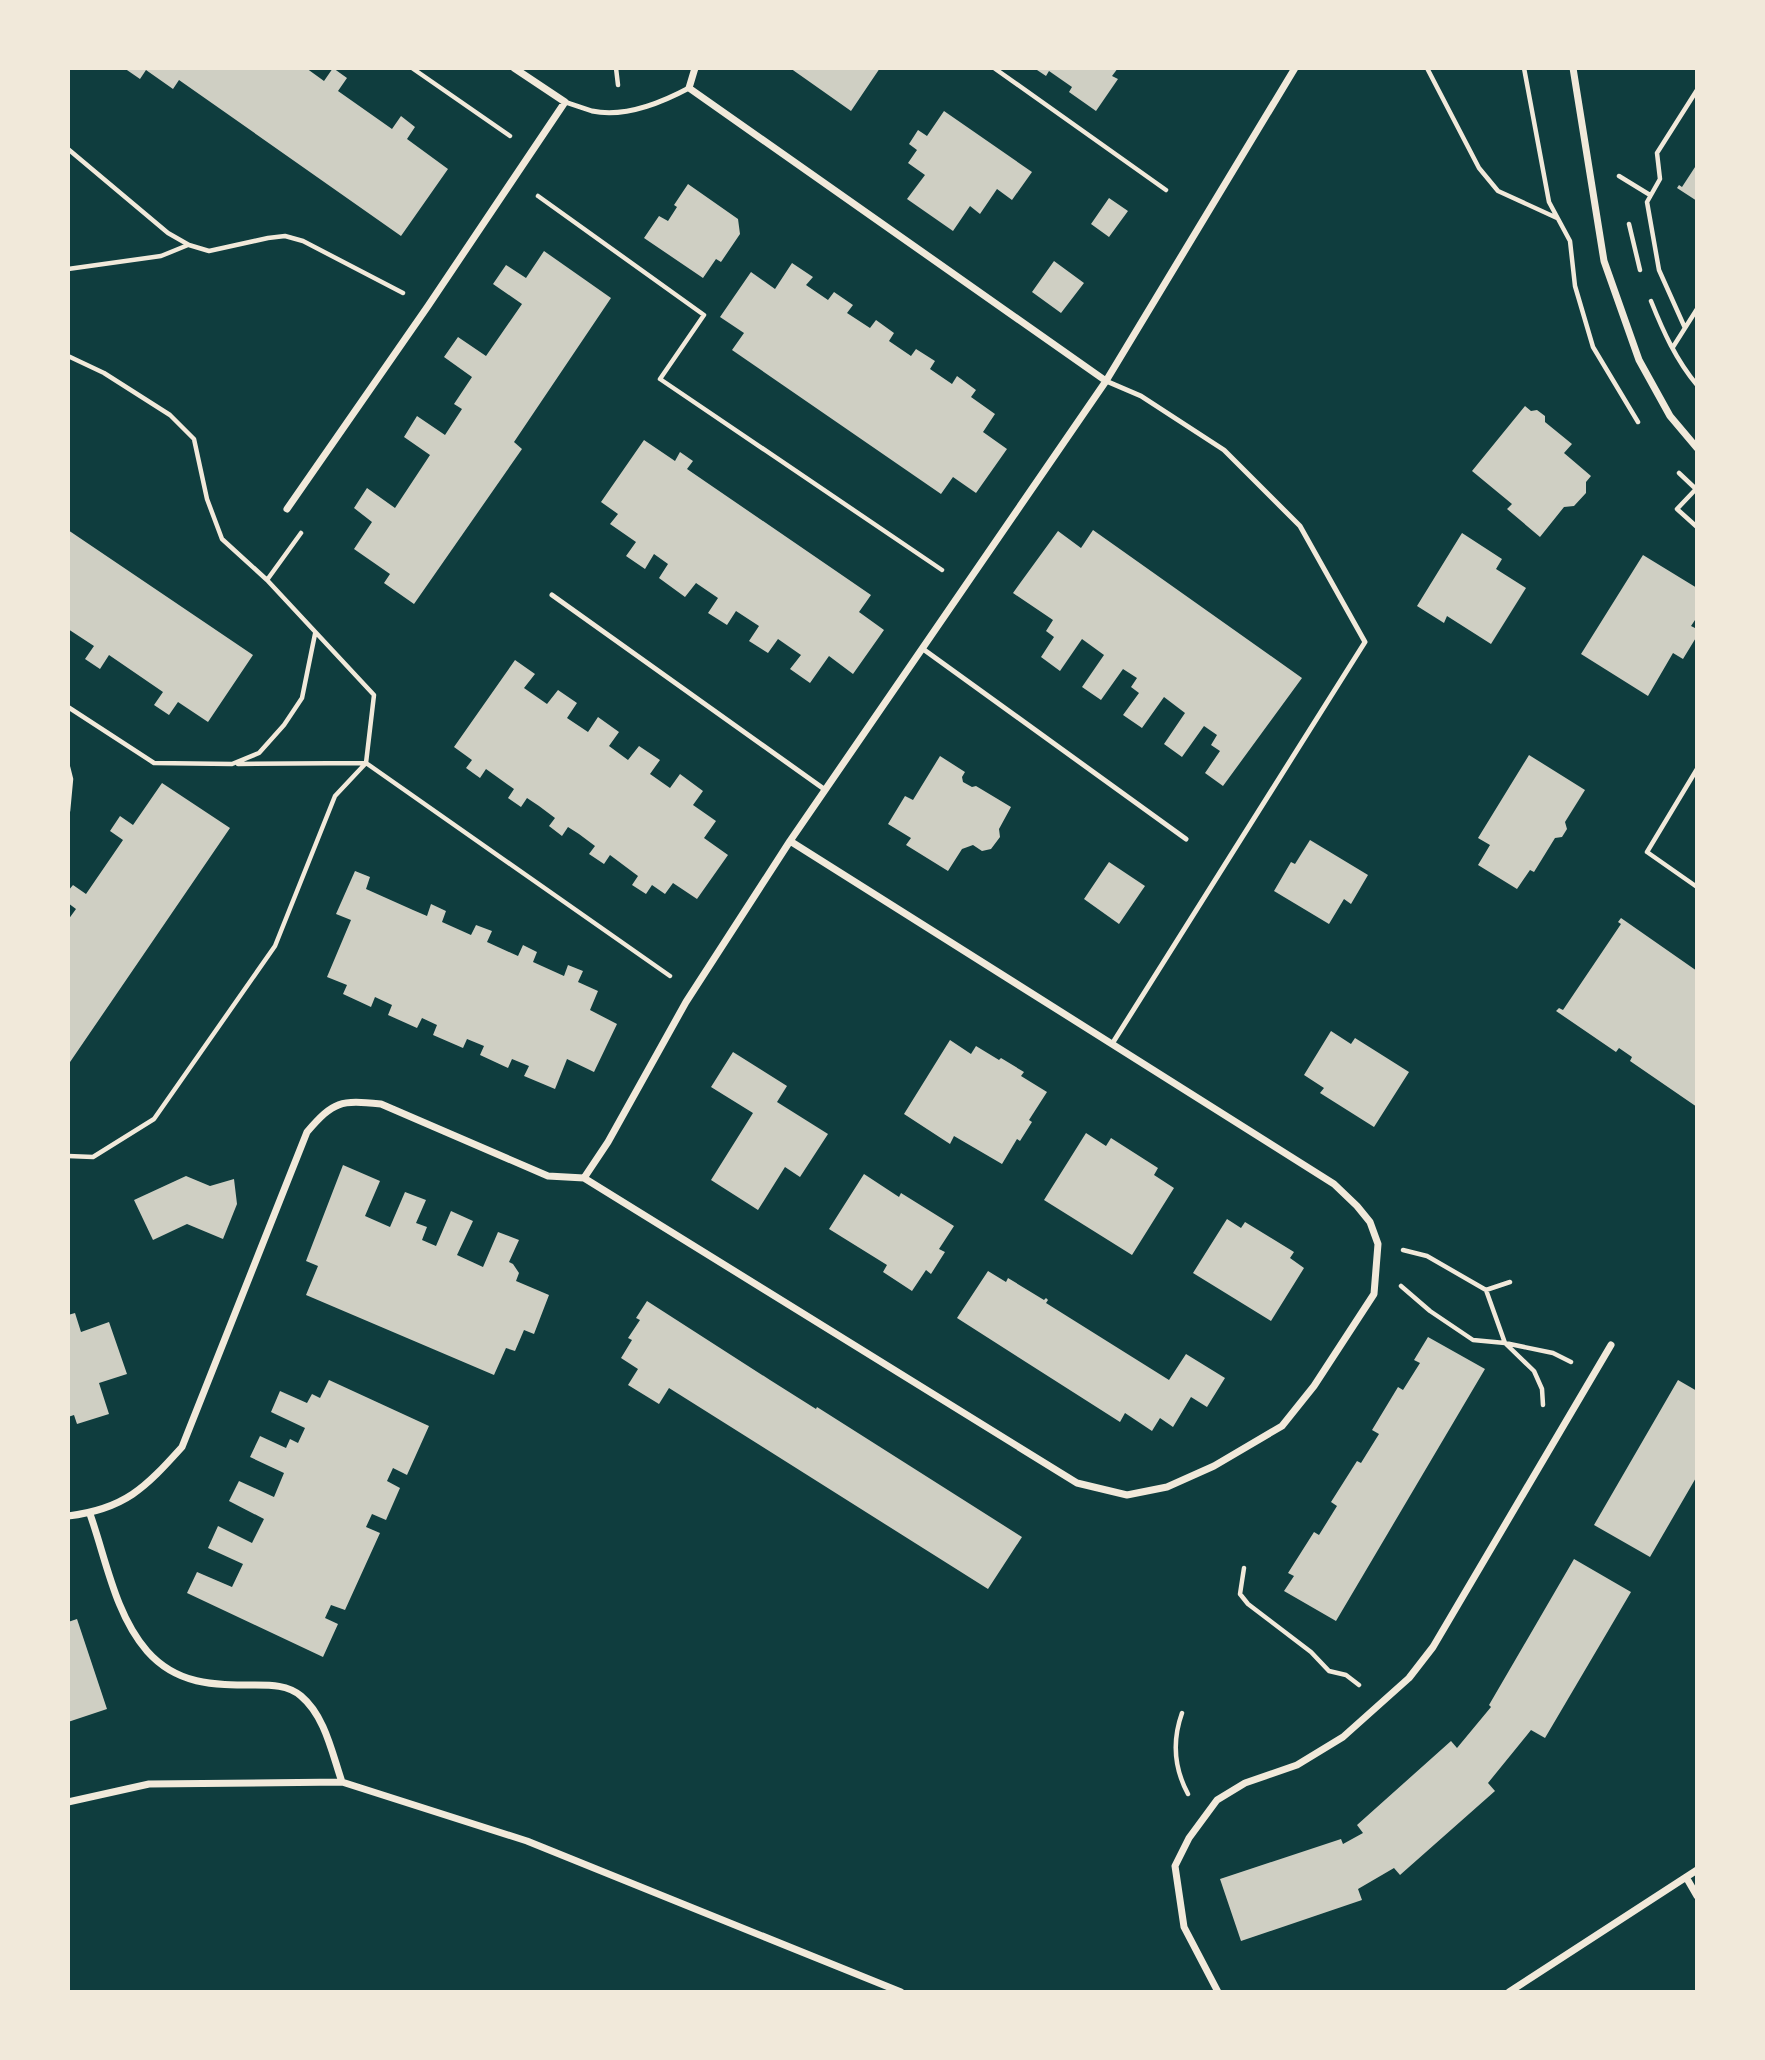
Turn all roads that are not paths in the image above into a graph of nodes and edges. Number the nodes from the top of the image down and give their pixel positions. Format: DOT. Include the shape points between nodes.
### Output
graph roads {
  1 [pos="514,68"];
  2 [pos="695,68"];
  3 [pos="1295,68"];
  4 [pos="1573,68"];
  5 [pos="689,89"];
  6 [pos="565,102"];
  7 [pos="1106,382"];
  8 [pos="1697,448"];
  9 [pos="287,509"];
  10 [pos="552,595"];
  11 [pos="923,649"];
  12 [pos="824,789"];
  13 [pos="1186,839"];
  14 [pos="790,841"];
  15 [pos="1112,1044"];
  16 [pos="584,1178"];
  17 [pos="1611,1345"];
  18 [pos="90,1514"];
  19 [pos="68,1516"];
  20 [pos="342,1782"];
  21 [pos="68,1802"];
  22 [pos="1697,1870"];
  23 [pos="1686,1877"];
  24 [pos="1697,1896"];
  25 [pos="901,1992"];
  26 [pos="1218,1992"];
  27 [pos="1509,1992"];
  1 -- 6 [label="street"];
  2 -- 5 [label="street"];
  3 -- 7 [label="street"];
  4 -- 8 [label="street" via="1604,261 1639,360 1670,416"];
  5 -- 6 [label="lane" via="664,102 620,112 594,111"];
  5 -- 7 [label="street"];
  6 -- 9 [label="street"];
  7 -- 11 [label="street"];
  7 -- 15 [label="lane" via="1141,396 1224,450 1300,526 1365,642"];
  10 -- 12 [label="lane"];
  11 -- 12 [label="street"];
  11 -- 13 [label="lane"];
  12 -- 14 [label="street"];
  14 -- 15 [label="street"];
  14 -- 16 [label="street" via="686,1002"];
  15 -- 16 [label="street" via="1334,1184 1370,1222 1378,1244 1374,1294 1282,1426 1167,1487 1127,1494 1077,1483"];
  16 -- 18 [label="street" via="548,1176 380,1104 351,1101 328,1108 307,1132 182,1447 129,1499"];
  17 -- 26 [label="street" via="1433,1647 1409,1678 1343,1737 1297,1765 1245,1783 1217,1800 1189,1839 1175,1866 1184,1927"];
  18 -- 19 [label="street"];
  18 -- 20 [label="street" via="127,1625 148,1653 195,1682 281,1686 300,1695 321,1723"];
  20 -- 21 [label="street" via="149,1784"];
  20 -- 25 [label="street" via="527,1841"];
  22 -- 23 [label="street"];
  23 -- 24 [label="street"];
  23 -- 27 [label="street"];
}
